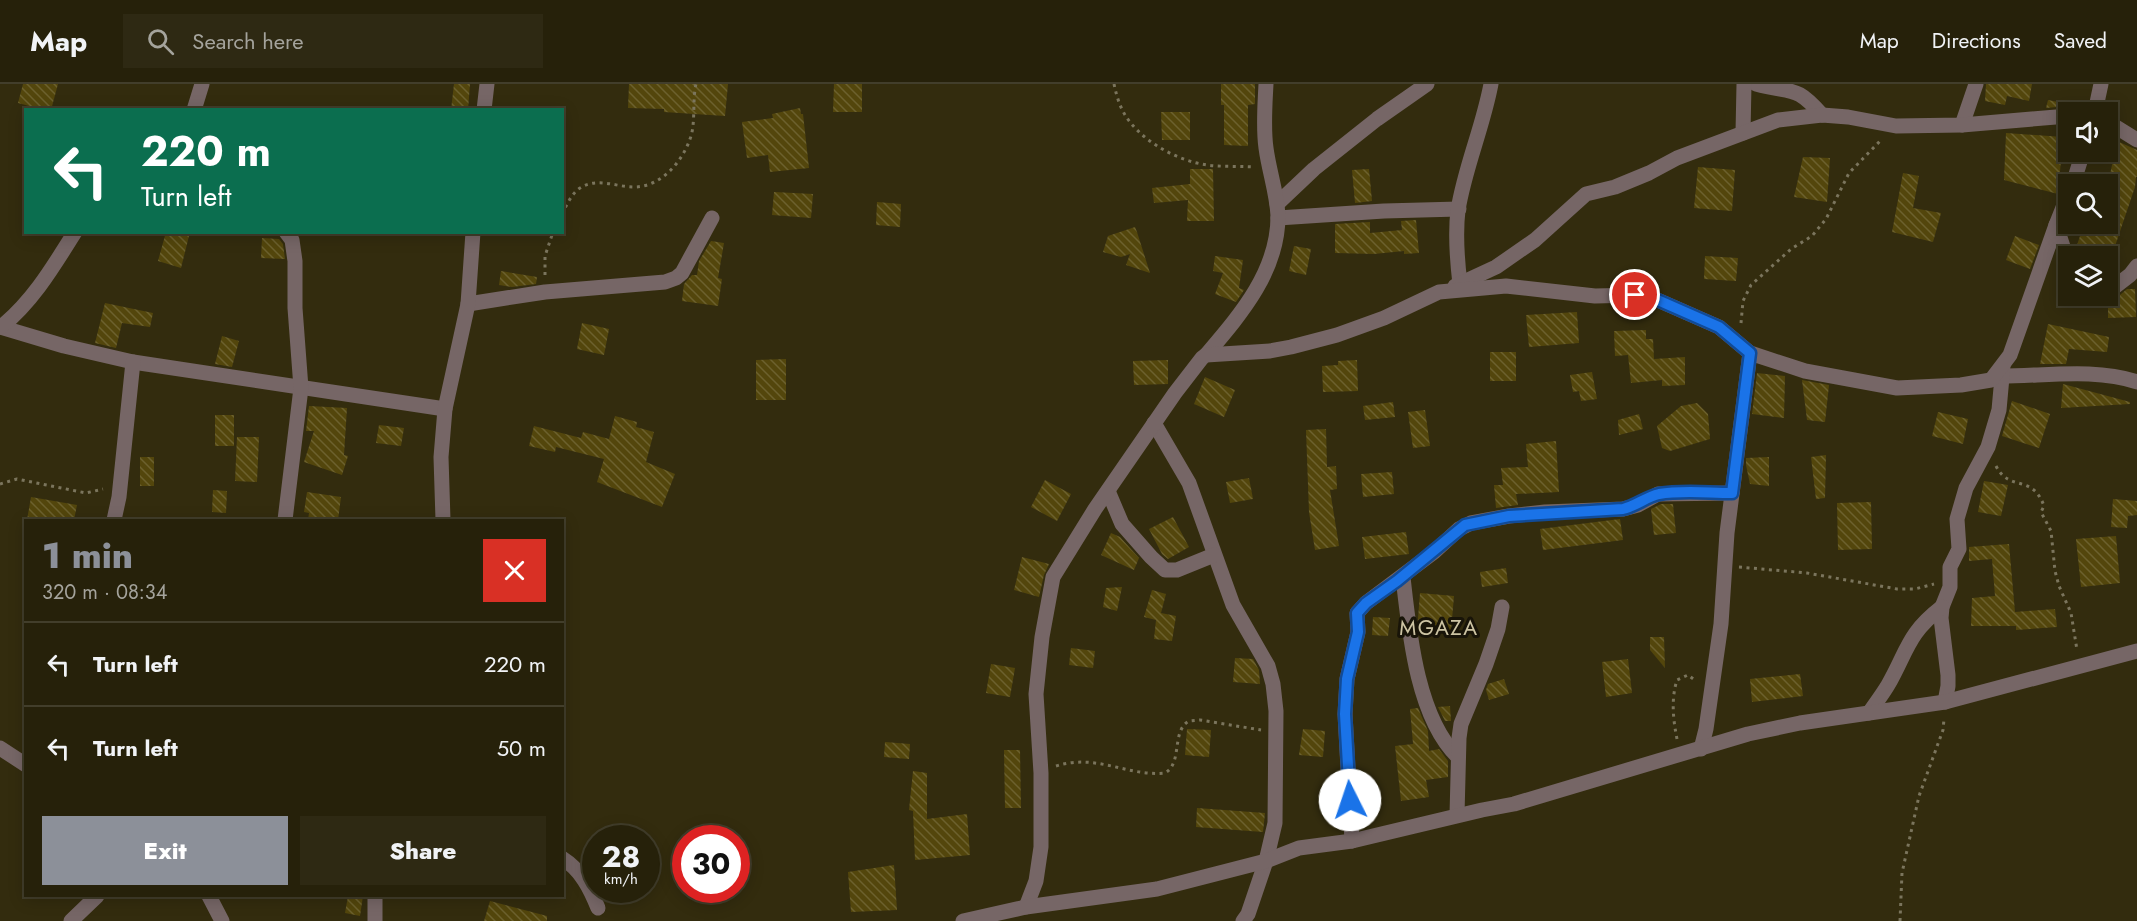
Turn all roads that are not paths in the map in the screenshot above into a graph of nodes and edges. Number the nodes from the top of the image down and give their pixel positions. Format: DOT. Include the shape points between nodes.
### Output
graph roads {
  1 [pos="202,84"];
  2 [pos="487,84"];
  3 [pos="1266,84"];
  4 [pos="1427,84"];
  5 [pos="1491,84"];
  6 [pos="1744,84"];
  7 [pos="1756,84"];
  8 [pos="1976,84"];
  9 [pos="2101,84"];
  10 [pos="2097,102"];
  11 [pos="194,108"];
  12 [pos="484,108"];
  13 [pos="1822,115"];
  14 [pos="2058,117"];
  15 [pos="1962,125"];
  16 [pos="2118,128"];
  17 [pos="1743,133"];
  18 [pos="2137,140"];
  19 [pos="1458,209"];
  20 [pos="1277,211"];
  21 [pos="712,218"];
  22 [pos="2058,220"];
  23 [pos="2056,225"];
  24 [pos="74,234"];
  25 [pos="288,234"];
  26 [pos="473,234"];
  27 [pos="2063,246"];
  28 [pos="2137,266"];
  29 [pos="1460,284"];
  30 [pos="2118,284"];
  31 [pos="1439,292"];
  32 [pos="468,304"];
  33 [pos="0,327"];
  34 [pos="1750,353"];
  35 [pos="1206,355"];
  36 [pos="133,363"];
  37 [pos="2003,371"];
  38 [pos="2137,382"];
  39 [pos="301,388"];
  40 [pos="445,409"];
  41 [pos="1154,423"];
  42 [pos="1108,491"];
  43 [pos="1732,493"];
  44 [pos="114,519"];
  45 [pos="285,519"];
  46 [pos="443,519"];
  47 [pos="1214,555"];
  48 [pos="1403,576"];
  49 [pos="1502,607"];
  50 [pos="1942,608"];
  51 [pos="2137,651"];
  52 [pos="1945,702"];
  53 [pos="1869,713"];
  54 [pos="0,748"];
  55 [pos="1701,749"];
  56 [pos="1458,757"];
  57 [pos="24,764"];
  58 [pos="1457,816"];
  59 [pos="1352,841"];
  60 [pos="564,859"];
  61 [pos="1266,861"];
  62 [pos="96,897"];
  63 [pos="210,897"];
  64 [pos="375,897"];
  65 [pos="1026,907"];
  66 [pos="598,908"];
  67 [pos="71,921"];
  68 [pos="222,921"];
  69 [pos="375,921"];
  70 [pos="963,921"];
  71 [pos="1243,921"];
  1 -- 11 [label="street"];
  2 -- 12 [label="street"];
  3 -- 20 [label="street" via="1265,139"];
  4 -- 20 [label="street" via="1314,169"];
  5 -- 19 [label="street"];
  6 -- 17 [label="street"];
  7 -- 13 [label="street" via="1801,92"];
  8 -- 15 [label="street"];
  9 -- 10 [label="street"];
  13 -- 15 [label="street" via="1896,126"];
  13 -- 17 [label="street" via="1778,120"];
  14 -- 15 [label="street"];
  16 -- 18 [label="street"];
  17 -- 29 [label="street" via="1615,187 1586,194 1535,240 1496,267"];
  19 -- 20 [label="street"];
  19 -- 29 [label="street" via="1456,255"];
  20 -- 35 [label="street" via="1273,252 1261,281 1243,311"];
  21 -- 32 [label="street" via="682,273 665,282 545,292"];
  22 -- 23 [label="street"];
  23 -- 27 [label="street"];
  23 -- 37 [label="street"];
  24 -- 33 [label="street" via="39,289"];
  25 -- 39 [label="street" via="295,261"];
  26 -- 32 [label="street"];
  28 -- 30 [label="street"];
  29 -- 31 [label="street"];
  31 -- 34 [label="street" via="1506,286 1653,298 1719,327"];
  31 -- 35 [label="street" via="1337,335 1270,351"];
  32 -- 40 [label="street"];
  33 -- 36 [label="street"];
  34 -- 37 [label="street" via="1804,371 1897,388 1962,385 1991,380"];
  34 -- 43 [label="street"];
  35 -- 41 [label="street"];
  36 -- 39 [label="street"];
  36 -- 44 [label="street"];
  37 -- 38 [label="street" via="2087,374"];
  37 -- 50 [label="street" via="1999,410 1988,447 1966,488 1958,515 1959,549 1950,567"];
  39 -- 40 [label="street"];
  39 -- 45 [label="street"];
  40 -- 46 [label="street" via="441,457"];
  41 -- 42 [label="street"];
  41 -- 47 [label="street" via="1189,483"];
  42 -- 47 [label="street" via="1122,524 1165,570 1177,570"];
  42 -- 65 [label="street" via="1053,577 1036,694 1041,847 1036,881"];
  43 -- 48 [label="street" via="1664,494 1623,509 1545,512 1471,523"];
  43 -- 55 [label="street" via="1720,624"];
  47 -- 61 [label="street" via="1233,605 1270,673 1275,698 1275,823"];
  48 -- 56 [label="street" via="1420,682 1441,736"];
  48 -- 59 [label="street" via="1357,613 1358,632 1347,679 1345,714"];
  49 -- 56 [label="street" via="1482,675 1461,724"];
  50 -- 52 [label="street" via="1948,686"];
  50 -- 53 [label="street" via="1925,621 1907,644"];
  51 -- 52 [label="street"];
  52 -- 53 [label="street"];
  53 -- 55 [label="street" via="1748,734"];
  54 -- 57 [label="street"];
  55 -- 58 [label="street" via="1533,799"];
  56 -- 58 [label="street"];
  58 -- 59 [label="street"];
  59 -- 61 [label="street" via="1299,848"];
  60 -- 66 [label="street" via="580,873"];
  61 -- 65 [label="street" via="1157,889"];
  61 -- 71 [label="street"];
  62 -- 67 [label="street"];
  63 -- 68 [label="street"];
  64 -- 69 [label="street"];
  65 -- 70 [label="street"];
}
